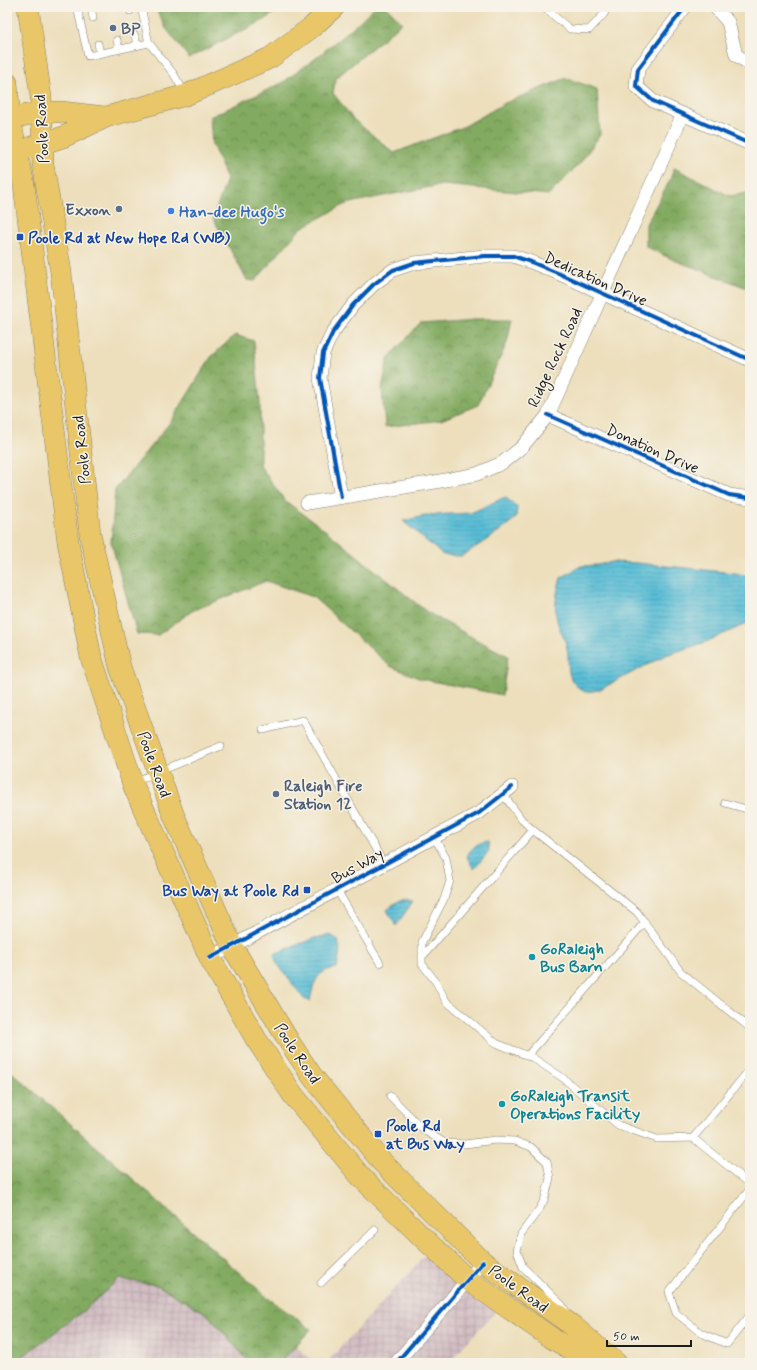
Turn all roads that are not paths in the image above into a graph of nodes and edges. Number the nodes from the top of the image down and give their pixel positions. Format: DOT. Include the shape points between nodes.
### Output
graph roads {
  1 [pos="28,7"];
  2 [pos="86,7"];
  3 [pos="91,7"];
  4 [pos="141,7"];
  5 [pos="334,7"];
  6 [pos="543,7"];
  7 [pos="608,7"];
  8 [pos="685,7"];
  9 [pos="715,7"];
  10 [pos="78,8"];
  11 [pos="93,18"];
  12 [pos="135,36"];
  13 [pos="117,40"];
  14 [pos="149,43"];
  15 [pos="98,44"];
  16 [pos="137,46"];
  17 [pos="119,49"];
  18 [pos="100,53"];
  19 [pos="750,64"];
  20 [pos="7,83"];
  21 [pos="186,95"];
  22 [pos="41,112"];
  23 [pos="683,114"];
  24 [pos="106,117"];
  25 [pos="9,119"];
  26 [pos="43,143"];
  27 [pos="750,144"];
  28 [pos="12,152"];
  29 [pos="602,294"];
  30 [pos="750,360"];
  31 [pos="548,415"];
  32 [pos="341,497"];
  33 [pos="750,498"];
  34 [pos="307,503"];
  35 [pos="90,534"];
  36 [pos="68,542"];
  37 [pos="263,730"];
  38 [pos="221,746"];
  39 [pos="158,773"];
  40 [pos="133,783"];
  41 [pos="508,790"];
  42 [pos="725,803"];
  43 [pos="750,810"];
  44 [pos="533,830"];
  45 [pos="434,837"];
  46 [pos="384,864"];
  47 [pos="337,890"];
  48 [pos="644,922"];
  49 [pos="232,946"];
  50 [pos="422,957"];
  51 [pos="210,958"];
  52 [pos="380,963"];
  53 [pos="750,1028"];
  54 [pos="527,1056"];
  55 [pos="750,1069"];
  56 [pos="390,1096"];
  57 [pos="694,1138"];
  58 [pos="750,1184"];
  59 [pos="750,1189"];
  60 [pos="375,1230"];
  61 [pos="483,1262"];
  62 [pos="468,1280"];
  63 [pos="321,1283"];
  64 [pos="750,1315"];
  65 [pos="573,1326"];
  66 [pos="396,1363"];
  67 [pos="595,1363"];
  68 [pos="616,1363"];
  1 -- 22 [label="main road, Poole Road"];
  2 -- 10 [label="lane"];
  3 -- 11 [label="lane"];
  4 -- 14 [label="lane"];
  5 -- 21 [label="main road" via="270,58"];
  6 -- 7 [label="lane" via="570,29 589,30"];
  8 -- 23 [label="street" via="638,69 636,86 653,101"];
  9 -- 19 [label="street" via="728,22 736,55"];
  10 -- 18 [label="lane" via="88,56"];
  12 -- 16 [label="lane"];
  13 -- 17 [label="lane"];
  14 -- 16 [label="lane"];
  14 -- 21 [label="lane" via="173,73"];
  15 -- 18 [label="lane"];
  16 -- 17 [label="lane"];
  17 -- 18 [label="lane"];
  20 -- 25 [label="main road, Poole Road"];
  21 -- 24 [label="main road"];
  22 -- 24 [label="main road"];
  22 -- 25 [label="main road"];
  22 -- 26 [label="main road, Poole Road"];
  23 -- 27 [label="street"];
  23 -- 29 [label="street, Ridge Rock Road"];
  24 -- 26 [label="main road" via="63,137"];
  25 -- 28 [label="main road, Poole Road"];
  26 -- 28 [label="main road"];
  26 -- 35 [label="main road, Poole Road" via="43,164 61,272"];
  28 -- 36 [label="main road, Poole Road" via="24,185"];
  29 -- 30 [label="street, Dedication Drive"];
  29 -- 31 [label="street, Ridge Rock Road"];
  29 -- 32 [label="street, Dedication Drive" via="513,256 414,263 394,270 374,284 353,305 333,332 323,353 320,378"];
  31 -- 32 [label="street, Ridge Rock Road" via="522,447 502,463 477,474"];
  31 -- 33 [label="street, Donation Drive" via="729,495"];
  32 -- 34 [label="street, Ridge Rock Road"];
  35 -- 36 [label="main road"];
  35 -- 39 [label="main road, Poole Road" via="120,667"];
  36 -- 40 [label="main road, Poole Road" via="91,657"];
  37 -- 46 [label="lane" via="303,720"];
  38 -- 39 [label="lane"];
  39 -- 40 [label="lane"];
  39 -- 49 [label="main road, Poole Road" via="174,816"];
  40 -- 51 [label="main road, Poole Road"];
  41 -- 44 [label="lane" via="522,820"];
  41 -- 45 [label="street, Bus Way" via="479,813"];
  42 -- 43 [label="lane"];
  44 -- 48 [label="lane" via="637,912"];
  44 -- 50 [label="lane"];
  45 -- 46 [label="street, Bus Way"];
  45 -- 50 [label="lane" via="446,858 450,881 444,899 422,942"];
  46 -- 47 [label="street, Bus Way"];
  47 -- 49 [label="street, Bus Way"];
  47 -- 52 [label="lane"];
  48 -- 53 [label="lane" via="681,972"];
  48 -- 54 [label="lane"];
  49 -- 51 [label="street, Bus Way"];
  49 -- 61 [label="main road, Poole Road" via="312,1076 383,1163"];
  50 -- 54 [label="lane" via="422,964 446,1001 496,1043"];
  51 -- 62 [label="main road, Poole Road" via="256,1039 293,1095 361,1177"];
  54 -- 57 [label="lane" via="563,1078 618,1125 657,1138"];
  55 -- 57 [label="lane"];
  56 -- 65 [label="lane" via="425,1131 445,1143 515,1141 531,1147 547,1162 550,1178 545,1198 521,1234 518,1251 523,1267 562,1305"];
  57 -- 58 [label="lane"];
  59 -- 64 [label="lane" via="669,1292 676,1313 701,1333 727,1344"];
  60 -- 63 [label="lane"];
  61 -- 62 [label="street"];
  61 -- 65 [label="main road, Poole Road"];
  62 -- 66 [label="street"];
  62 -- 67 [label="main road, Poole Road" via="553,1339"];
  65 -- 68 [label="main road, Poole Road"];
}
